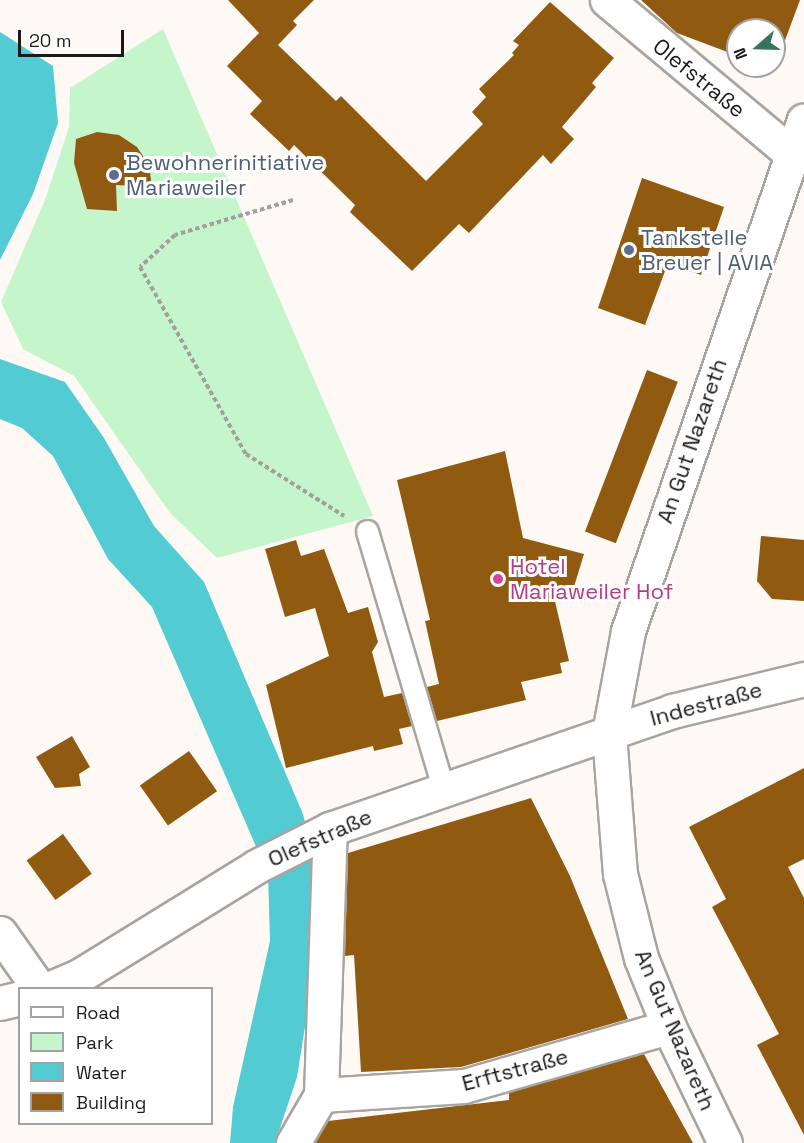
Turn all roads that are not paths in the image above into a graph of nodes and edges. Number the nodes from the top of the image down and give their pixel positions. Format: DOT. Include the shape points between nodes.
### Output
graph roads {
  1 [pos="607,0"];
  2 [pos="804,120"];
  3 [pos="792,154"];
  4 [pos="367,531"];
  5 [pos="804,679"];
  6 [pos="609,733"];
  7 [pos="443,788"];
  8 [pos="323,832"];
  9 [pos="0,933"];
  10 [pos="38,987"];
  11 [pos="53,987"];
  12 [pos="18,998"];
  13 [pos="0,1003"];
  14 [pos="669,1027"];
  15 [pos="321,1095"];
  16 [pos="293,1143"];
  17 [pos="725,1143"];
  1 -- 3 [label="street, Olefstraße"];
  2 -- 3 [label="street, An Gut Nazareth"];
  3 -- 6 [label="street, An Gut Nazareth" via="628,631"];
  4 -- 7 [label="lane"];
  5 -- 6 [label="street, Indestraße" via="672,711"];
  6 -- 7 [label="street, Olefstraße"];
  6 -- 14 [label="street, An Gut Nazareth" via="620,874 641,958"];
  7 -- 8 [label="street, Olefstraße"];
  8 -- 11 [label="street, Olefstraße" via="257,866 79,976"];
  8 -- 15 [label="street"];
  9 -- 10 [label="street"];
  12 -- 13 [label="street"];
  14 -- 15 [label="street, Erftstraße" via="464,1086"];
  14 -- 17 [label="street, An Gut Nazareth"];
  15 -- 16 [label="street"];
}
